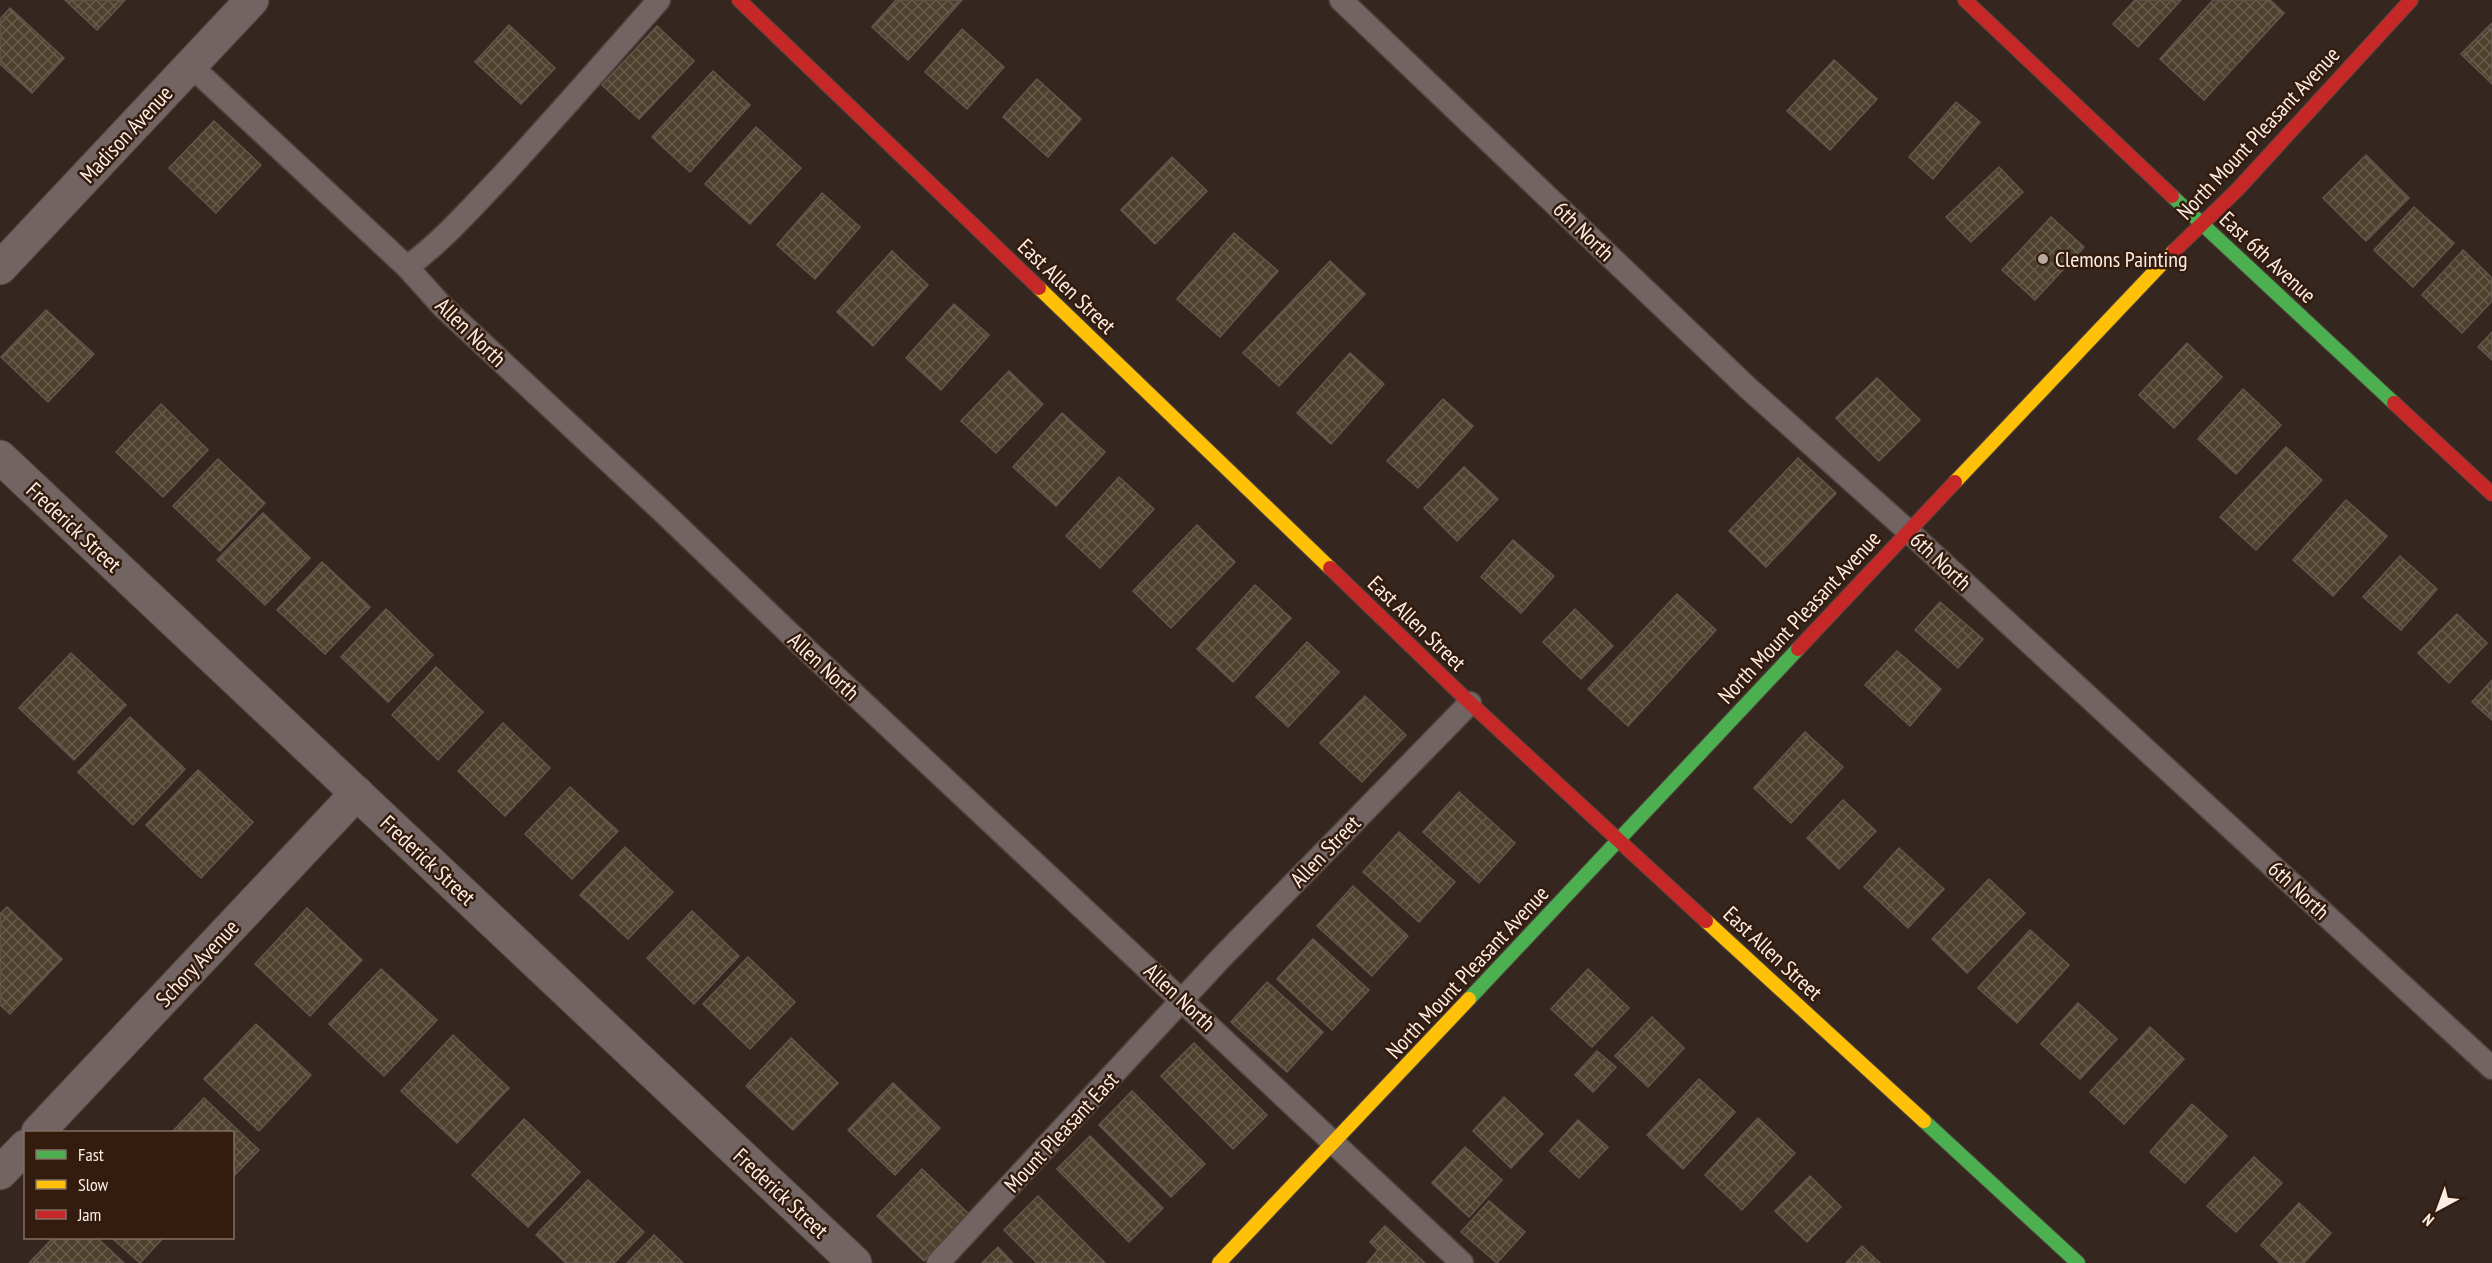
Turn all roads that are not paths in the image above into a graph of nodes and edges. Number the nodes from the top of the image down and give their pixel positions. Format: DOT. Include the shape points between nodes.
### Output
graph roads {
  1 [pos="252,0"];
  2 [pos="659,0"];
  3 [pos="740,0"];
  4 [pos="1341,0"];
  5 [pos="1965,0"];
  6 [pos="2411,0"];
  7 [pos="190,65"];
  8 [pos="2202,225"];
  9 [pos="407,267"];
  10 [pos="0,268"];
  11 [pos="0,457"];
  12 [pos="2492,494"];
  13 [pos="1908,531"];
  14 [pos="1470,703"];
  15 [pos="357,793"];
  16 [pos="1620,840"];
  17 [pos="1183,1000"];
  18 [pos="2492,1068"];
  19 [pos="39,1131"];
  20 [pos="1333,1145"];
  21 [pos="24,1148"];
  22 [pos="0,1173"];
  23 [pos="855,1263"];
  24 [pos="938,1263"];
  25 [pos="1219,1263"];
  26 [pos="1462,1263"];
  27 [pos="2078,1263"];
  1 -- 7 [label="street, Madison Avenue"];
  2 -- 9 [label="lane" via="463,217 431,250"];
  3 -- 14 [label="street, East Allen Street"];
  4 -- 13 [label="lane, 6th North" via="1748,388"];
  5 -- 8 [label="street, East 6th Avenue"];
  6 -- 8 [label="street, North Mount Pleasant Avenue"];
  7 -- 9 [label="lane, Allen North"];
  7 -- 10 [label="street, Madison Avenue"];
  8 -- 12 [label="street, East 6th Avenue"];
  8 -- 13 [label="street, North Mount Pleasant Avenue"];
  9 -- 17 [label="lane, Allen North" via="442,306"];
  11 -- 15 [label="street, Frederick Street"];
  13 -- 16 [label="street, North Mount Pleasant Avenue"];
  13 -- 18 [label="lane, 6th North"];
  14 -- 16 [label="street, East Allen Street"];
  14 -- 17 [label="lane, Allen Street"];
  15 -- 19 [label="street, Schory Avenue"];
  15 -- 23 [label="street, Frederick Street"];
  16 -- 20 [label="street, North Mount Pleasant Avenue"];
  16 -- 27 [label="street, East Allen Street"];
  17 -- 20 [label="lane, Allen North"];
  17 -- 24 [label="lane, Mount Pleasant East"];
  20 -- 25 [label="street, North Mount Pleasant Avenue"];
  20 -- 26 [label="lane, Allen North"];
  21 -- 22 [label="street"];
}
